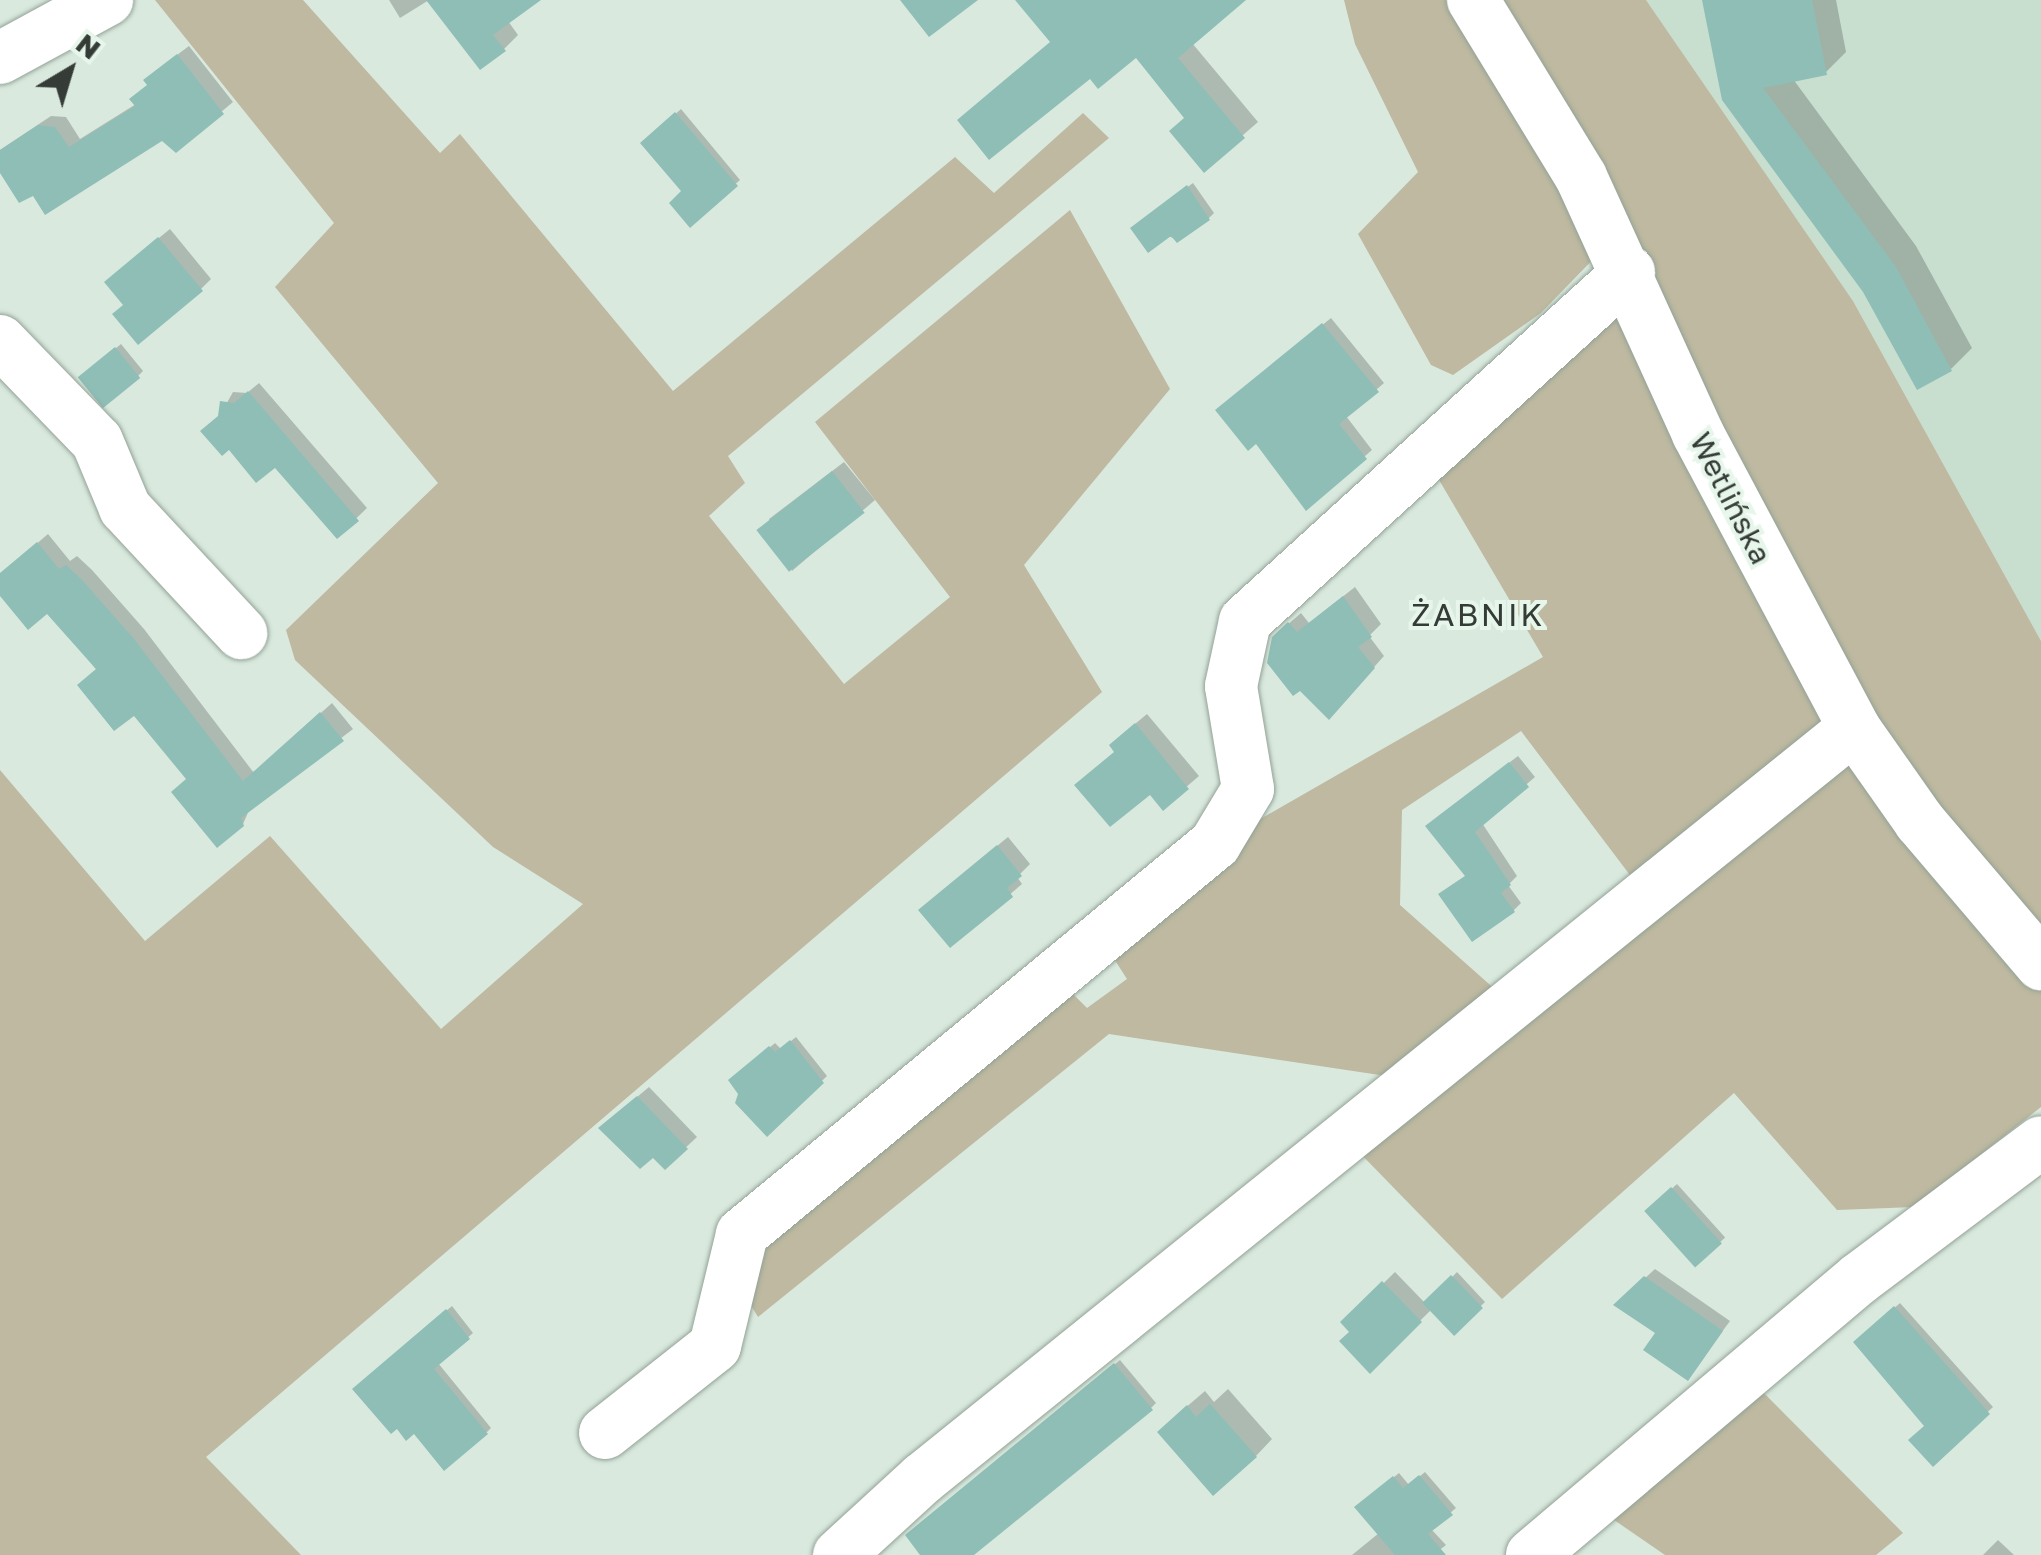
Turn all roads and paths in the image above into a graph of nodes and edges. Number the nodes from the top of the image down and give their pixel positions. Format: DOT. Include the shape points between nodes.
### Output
graph roads {
  1 [pos="107,0"];
  2 [pos="1472,0"];
  3 [pos="0,58"];
  4 [pos="1629,272"];
  5 [pos="0,341"];
  6 [pos="242,633"];
  7 [pos="1854,728"];
  8 [pos="2041,964"];
  9 [pos="2041,1142"];
  10 [pos="605,1434"];
  11 [pos="838,1555"];
  12 [pos="1532,1555"];
  1 -- 3 [label="street"];
  2 -- 4 [label="street, Wetlińska" via="1581,178"];
  4 -- 7 [label="street, Wetlińska" via="1698,434"];
  4 -- 10 [label="street" via="1245,620 1231,686 1248,789 1215,844 742,1234 715,1346"];
  5 -- 6 [label="street" via="97,441 125,508"];
  7 -- 8 [label="street, Wetlińska" via="1920,822"];
  7 -- 11 [label="street" via="922,1479"];
  9 -- 12 [label="street" via="1860,1278"];
}
